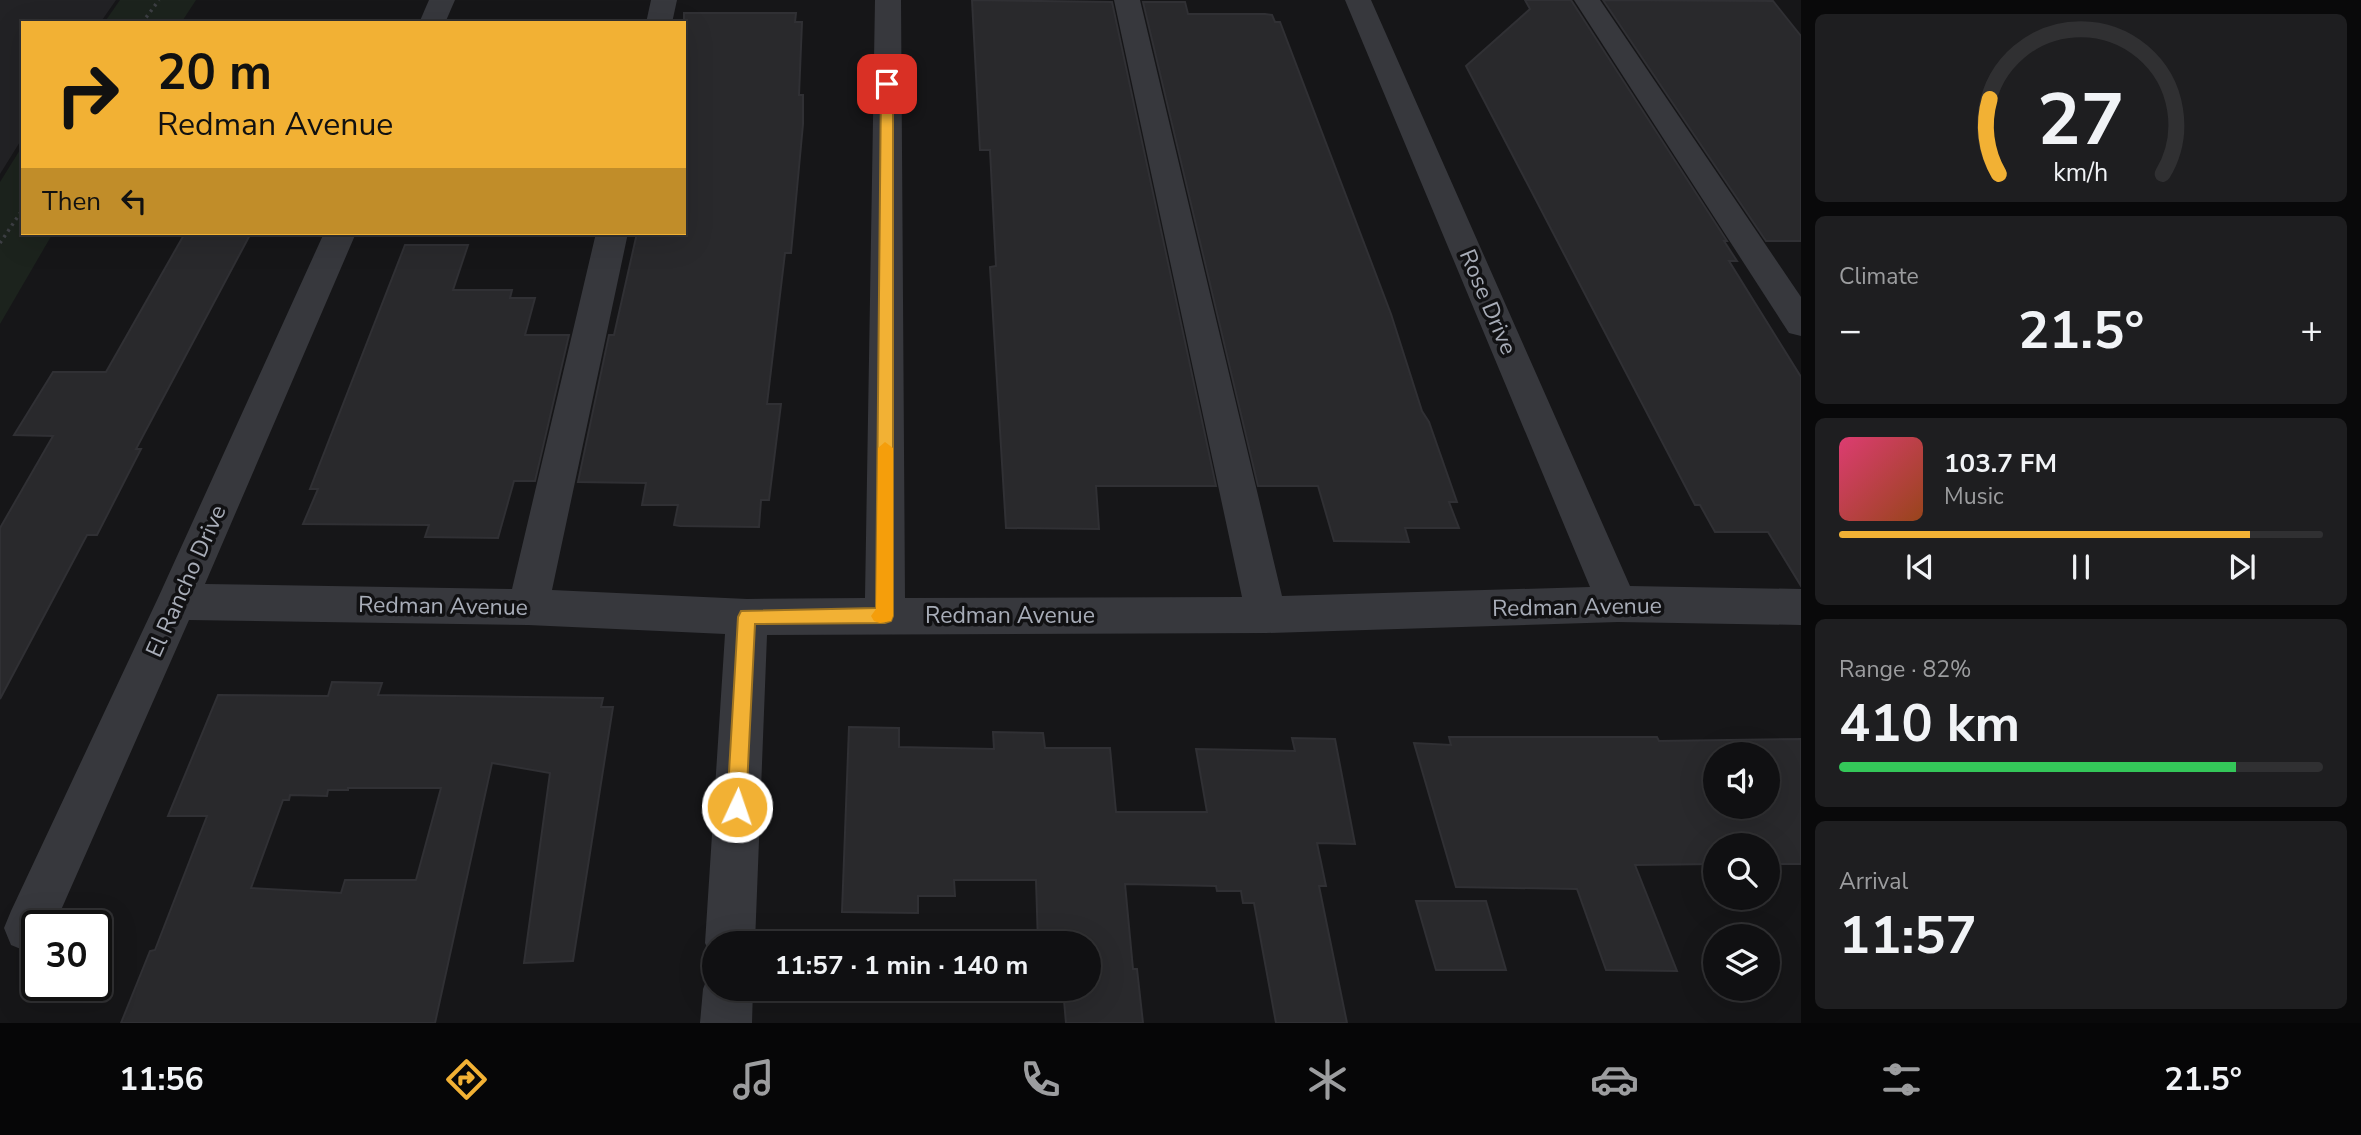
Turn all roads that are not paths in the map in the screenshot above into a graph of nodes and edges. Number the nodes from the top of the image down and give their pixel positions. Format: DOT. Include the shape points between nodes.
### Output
graph roads {
  1 [pos="442,0"];
  2 [pos="664,0"];
  3 [pos="888,0"];
  4 [pos="1127,0"];
  5 [pos="1358,0"];
  6 [pos="1587,0"];
  7 [pos="433,21"];
  8 [pos="659,21"];
  9 [pos="339,235"];
  10 [pos="612,235"];
  11 [pos="1801,324"];
  12 [pos="177,602"];
  13 [pos="1618,604"];
  14 [pos="528,607"];
  15 [pos="1801,607"];
  16 [pos="1266,615"];
  17 [pos="885,616"];
  18 [pos="747,617"];
  19 [pos="36,910"];
  20 [pos="731,931"];
  21 [pos="727,1001"];
  22 [pos="726,1023"];
  1 -- 7 [label="street"];
  2 -- 8 [label="street"];
  3 -- 17 [label="street"];
  4 -- 16 [label="street"];
  5 -- 13 [label="street, Rose Drive"];
  6 -- 11 [label="street"];
  9 -- 12 [label="street, El Rancho Drive"];
  10 -- 14 [label="street"];
  12 -- 14 [label="street, Redman Avenue"];
  12 -- 19 [label="street, El Rancho Drive"];
  13 -- 15 [label="street, Redman Avenue"];
  13 -- 16 [label="street, Redman Avenue"];
  14 -- 18 [label="street, Redman Avenue"];
  16 -- 17 [label="street, Redman Avenue"];
  17 -- 18 [label="street, Redman Avenue"];
  18 -- 20 [label="street"];
  21 -- 22 [label="street"];
}
